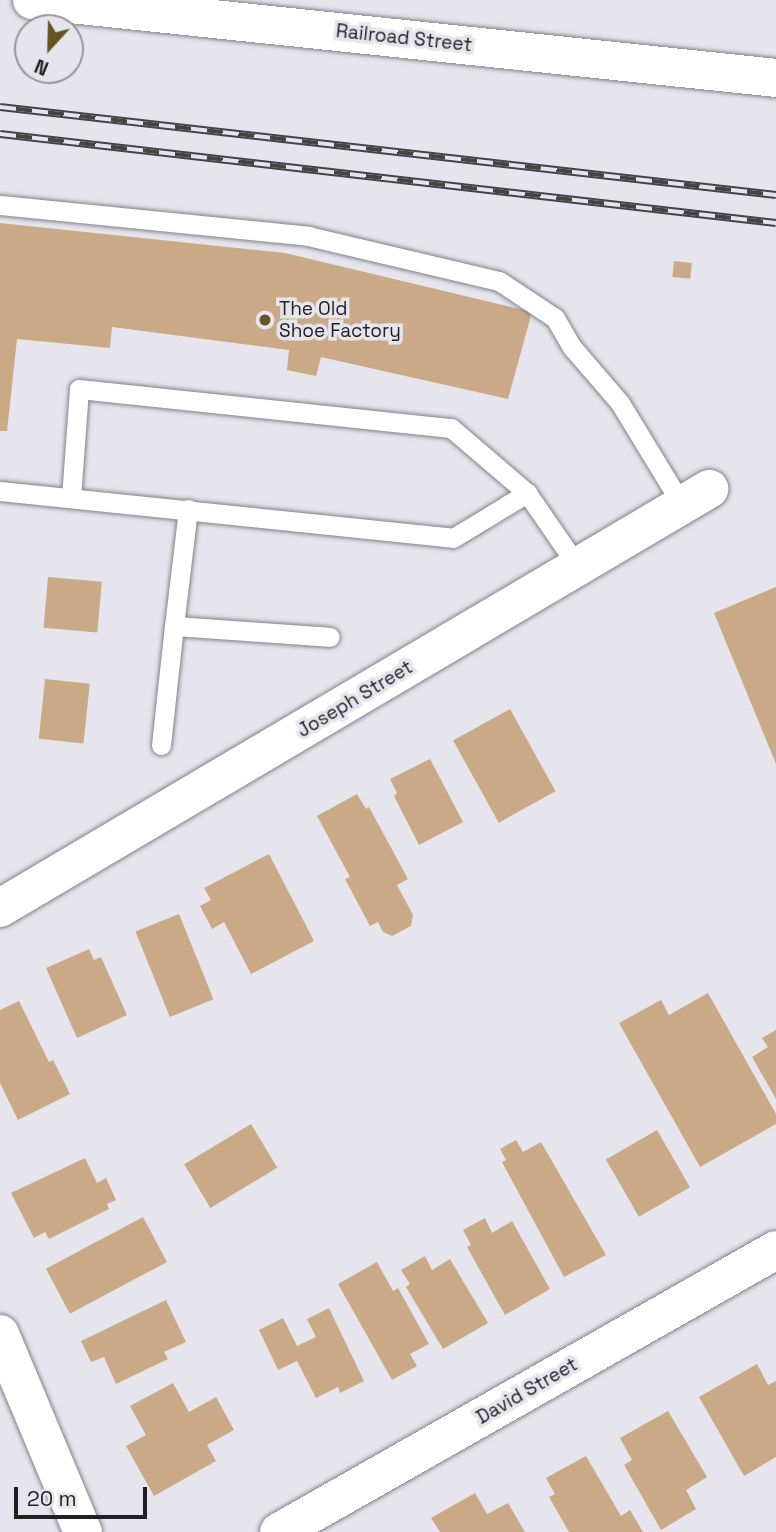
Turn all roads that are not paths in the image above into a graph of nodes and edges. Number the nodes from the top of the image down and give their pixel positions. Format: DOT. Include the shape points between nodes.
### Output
graph roads {
  1 [pos="32,0"];
  2 [pos="776,78"];
  3 [pos="0,205"];
  4 [pos="0,491"];
  5 [pos="527,493"];
  6 [pos="695,497"];
  7 [pos="71,498"];
  8 [pos="188,509"];
  9 [pos="578,567"];
  10 [pos="174,626"];
  11 [pos="331,637"];
  12 [pos="161,745"];
  13 [pos="0,908"];
  14 [pos="776,1250"];
  15 [pos="0,1334"];
  16 [pos="83,1532"];
  17 [pos="279,1532"];
  1 -- 2 [label="street, Railroad Street"];
  3 -- 6 [label="lane" via="308,236 499,281 555,318 570,346"];
  4 -- 7 [label="lane"];
  5 -- 7 [label="lane" via="451,428 79,390"];
  5 -- 8 [label="lane" via="453,538"];
  5 -- 9 [label="lane"];
  6 -- 9 [label="street, Joseph Street"];
  7 -- 8 [label="lane"];
  8 -- 10 [label="lane"];
  9 -- 13 [label="street, Joseph Street"];
  10 -- 11 [label="lane"];
  10 -- 12 [label="lane"];
  14 -- 17 [label="street, David Street"];
  15 -- 16 [label="street"];
}
